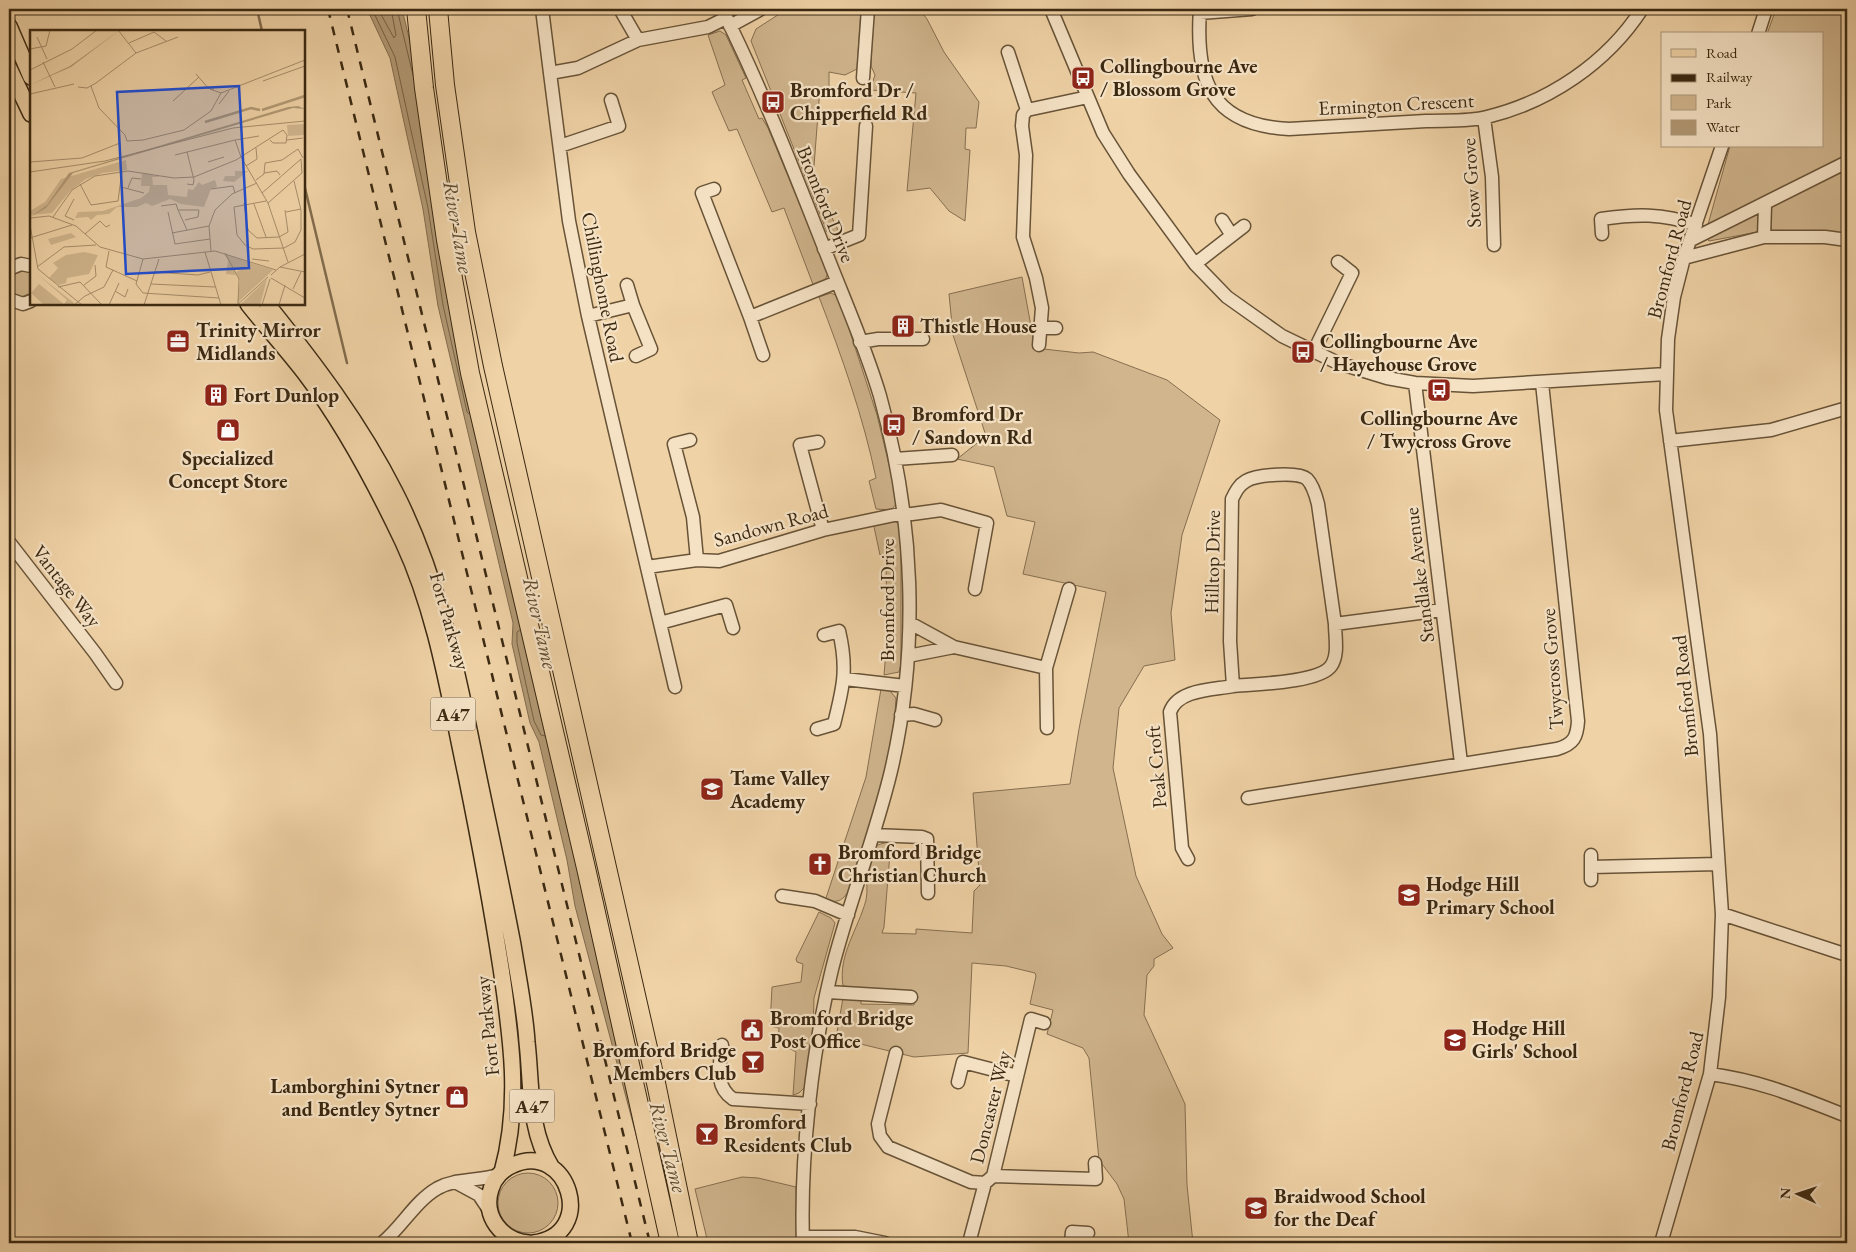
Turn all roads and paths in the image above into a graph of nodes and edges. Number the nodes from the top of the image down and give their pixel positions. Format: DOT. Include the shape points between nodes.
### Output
graph roads {
  1 [pos="416,9"];
  2 [pos="438,9"];
  3 [pos="542,9"];
  4 [pos="620,9"];
  5 [pos="761,9"];
  6 [pos="868,9"];
  7 [pos="1051,9"];
  8 [pos="1252,9"];
  9 [pos="1642,9"];
  10 [pos="1766,9"];
  11 [pos="1200,11"];
  12 [pos="726,17"];
  13 [pos="9,26"];
  14 [pos="1759,32"];
  15 [pos="638,40"];
  16 [pos="1008,52"];
  17 [pos="9,68"];
  18 [pos="550,73"];
  19 [pos="30,75"];
  20 [pos="863,78"];
  21 [pos="1088,97"];
  22 [pos="611,100"];
  23 [pos="1027,110"];
  24 [pos="30,112"];
  25 [pos="1484,118"];
  26 [pos="866,126"];
  27 [pos="560,146"];
  28 [pos="1721,148"];
  29 [pos="1847,162"];
  30 [pos="714,188"];
  31 [pos="1765,205"];
  32 [pos="1222,220"];
  33 [pos="1696,225"];
  34 [pos="1244,226"];
  35 [pos="1231,234"];
  36 [pos="1602,234"];
  37 [pos="1764,237"];
  38 [pos="1690,240"];
  39 [pos="1847,240"];
  40 [pos="1494,245"];
  41 [pos="824,250"];
  42 [pos="1684,258"];
  43 [pos="1338,262"];
  44 [pos="28,263"];
  45 [pos="1195,264"];
  46 [pos="9,269"];
  47 [pos="837,282"];
  48 [pos="627,285"];
  49 [pos="9,299"];
  50 [pos="27,302"];
  51 [pos="249,305"];
  52 [pos="268,305"];
  53 [pos="633,305"];
  54 [pos="9,312"];
  55 [pos="588,316"];
  56 [pos="750,317"];
  57 [pos="1041,328"];
  58 [pos="1056,328"];
  59 [pos="923,339"];
  60 [pos="860,342"];
  61 [pos="1039,345"];
  62 [pos="1313,353"];
  63 [pos="763,355"];
  64 [pos="636,356"];
  65 [pos="1666,374"];
  66 [pos="1415,383"];
  67 [pos="1542,383"];
  68 [pos="1847,408"];
  69 [pos="690,440"];
  70 [pos="818,442"];
  71 [pos="1670,442"];
  72 [pos="952,455"];
  73 [pos="895,459"];
  74 [pos="904,513"];
  75 [pos="823,530"];
  76 [pos="9,542"];
  77 [pos="697,560"];
  78 [pos="647,568"];
  79 [pos="975,589"];
  80 [pos="1069,589"];
  81 [pos="1442,610"];
  82 [pos="660,623"];
  83 [pos="910,623"];
  84 [pos="1335,624"];
  85 [pos="733,628"];
  86 [pos="824,635"];
  87 [pos="954,647"];
  88 [pos="908,656"];
  89 [pos="1046,668"];
  90 [pos="845,680"];
  91 [pos="116,683"];
  92 [pos="905,686"];
  93 [pos="1233,686"];
  94 [pos="675,687"];
  95 [pos="901,715"];
  96 [pos="935,720"];
  97 [pos="1047,728"];
  98 [pos="817,729"];
  99 [pos="1461,763"];
  100 [pos="1248,798"];
  101 [pos="874,835"];
  102 [pos="1188,859"];
  103 [pos="1718,864"];
  104 [pos="1591,867"];
  105 [pos="928,893"];
  106 [pos="782,896"];
  107 [pos="1722,914"];
  108 [pos="848,915"];
  109 [pos="1847,956"];
  110 [pos="828,992"];
  111 [pos="911,997"];
  112 [pos="1044,1023"];
  113 [pos="722,1045"];
  114 [pos="896,1053"];
  115 [pos="1710,1074"];
  116 [pos="1017,1076"];
  117 [pos="958,1082"];
  118 [pos="810,1104"];
  119 [pos="1847,1116"];
  120 [pos="1096,1162"];
  121 [pos="552,1168"];
  122 [pos="500,1173"];
  123 [pos="989,1179"];
  124 [pos="454,1182"];
  125 [pos="489,1210"];
  126 [pos="1088,1233"];
  127 [pos="564,1236"];
  128 [pos="803,1240"];
  129 [pos="382,1243"];
  130 [pos="522,1243"];
  131 [pos="533,1243"];
  132 [pos="670,1243"];
  133 [pos="689,1243"];
  134 [pos="885,1243"];
  135 [pos="969,1243"];
  136 [pos="1070,1243"];
  137 [pos="1661,1243"];
  1 -- 132 [label="highway" via="446,240 470,374"];
  2 -- 133 [label="highway" via="445,85 466,232 493,366 652,1064"];
  3 -- 18 [label="street, Chillinghome Road"];
  4 -- 15 [label="street"];
  5 -- 12 [label="street"];
  6 -- 20 [label="street"];
  7 -- 21 [label="street"];
  8 -- 11 [label="street"];
  9 -- 25 [label="street, Ermington Crescent" via="1611,47 1575,77 1546,97"];
  10 -- 14 [label="street"];
  11 -- 25 [label="street, Ermington Crescent" via="1200,63 1209,87 1232,114 1253,125 1289,129"];
  12 -- 15 [label="street" via="708,27"];
  12 -- 41 [label="street, Bromford Drive"];
  13 -- 19 [label="main road"];
  15 -- 18 [label="street" via="578,68"];
  16 -- 23 [label="street"];
  17 -- 24 [label="main road"];
  18 -- 27 [label="street, Chillinghome Road"];
  21 -- 23 [label="street"];
  21 -- 45 [label="street" via="1103,133 1129,174"];
  22 -- 27 [label="street" via="619,126"];
  23 -- 57 [label="street" via="1022,126 1026,155 1023,237 1042,308"];
  25 -- 40 [label="street, Stow Grove" via="1492,177"];
  26 -- 41 [label="street" via="859,235"];
  27 -- 55 [label="street, Chillinghome Road" via="569,221"];
  28 -- 33 [label="street, Bromford Road"];
  29 -- 31 [label="street"];
  30 -- 56 [label="street" via="702,193"];
  31 -- 37 [label="street"];
  31 -- 38 [label="street"];
  32 -- 35 [label="street"];
  33 -- 36 [label="street" via="1667,216 1623,216 1601,219"];
  33 -- 38 [label="street, Bromford Road"];
  34 -- 35 [label="street"];
  35 -- 45 [label="street"];
  37 -- 39 [label="street"];
  37 -- 42 [label="street"];
  38 -- 42 [label="street, Bromford Road"];
  41 -- 47 [label="street, Bromford Drive"];
  42 -- 65 [label="street, Bromford Road" via="1674,296"];
  43 -- 62 [label="street" via="1352,273"];
  44 -- 46 [label="street"];
  45 -- 62 [label="street" via="1227,297 1252,316"];
  47 -- 56 [label="street"];
  47 -- 60 [label="street, Bromford Drive"];
  48 -- 53 [label="street"];
  49 -- 50 [label="street"];
  50 -- 54 [label="street"];
  51 -- 122 [label="main road, Fort Parkway / A47" via="307,377 343,430 403,543 435,631 489,890 506,1006 514,1083 513,1116 510,1143"];
  52 -- 121 [label="main road, Fort Parkway / A47" via="321,371 359,426 396,493 431,580 459,680 502,887 526,1032 534,1129"];
  53 -- 55 [label="street"];
  53 -- 64 [label="street" via="651,349"];
  55 -- 78 [label="street, Chillinghome Road"];
  56 -- 63 [label="street"];
  57 -- 58 [label="street"];
  57 -- 61 [label="street"];
  59 -- 60 [label="street"];
  60 -- 73 [label="street, Bromford Drive" via="879,394"];
  62 -- 66 [label="street" via="1364,372"];
  65 -- 67 [label="street"];
  65 -- 71 [label="street, Bromford Road"];
  66 -- 67 [label="street" via="1473,386"];
  66 -- 81 [label="street, Standlake Avenue"];
  67 -- 99 [label="street, Twycross Grove" via="1577,731 1570,746"];
  68 -- 71 [label="street" via="1771,430"];
  69 -- 77 [label="street" via="674,444 692,517"];
  70 -- 75 [label="street" via="800,445"];
  71 -- 103 [label="street, Bromford Road" via="1710,734"];
  72 -- 73 [label="street"];
  73 -- 74 [label="street, Bromford Drive"];
  74 -- 75 [label="street, Sandown Road"];
  74 -- 79 [label="street, Sandown Road" via="941,510 987,523"];
  74 -- 83 [label="street, Bromford Drive" via="910,568"];
  75 -- 77 [label="street, Sandown Road" via="719,562"];
  76 -- 91 [label="street, Vantage Way"];
  77 -- 78 [label="street, Sandown Road"];
  78 -- 82 [label="street, Chillinghome Road"];
  80 -- 89 [label="street"];
  81 -- 84 [label="street"];
  81 -- 99 [label="street, Standlake Avenue"];
  82 -- 85 [label="street" via="726,605"];
  82 -- 94 [label="street, Chillinghome Road"];
  83 -- 87 [label="street"];
  83 -- 88 [label="street, Bromford Drive"];
  84 -- 93 [label="street, Hilltop Drive" via="1336,650 1332,665 1324,673"];
  84 -- 93 [label="street, Hilltop Drive" via="1313,488 1295,473 1248,479 1238,487 1232,499 1230,641"];
  86 -- 90 [label="street" via="839,632"];
  87 -- 88 [label="street"];
  87 -- 89 [label="street"];
  88 -- 92 [label="street, Bromford Drive"];
  89 -- 97 [label="street"];
  90 -- 92 [label="street"];
  90 -- 98 [label="street" via="834,724"];
  92 -- 95 [label="street, Bromford Drive"];
  93 -- 102 [label="street, Peak Croft" via="1187,695 1177,701 1170,712 1182,848"];
  95 -- 96 [label="street" via="914,714"];
  95 -- 101 [label="street, Bromford Drive"];
  99 -- 100 [label="street, Twycross Grove"];
  101 -- 105 [label="street" via="927,839"];
  101 -- 108 [label="street, Bromford Drive"];
  103 -- 104 [label="street"];
  103 -- 107 [label="street, Bromford Road"];
  106 -- 108 [label="street" via="815,902"];
  107 -- 109 [label="street"];
  107 -- 115 [label="street, Bromford Road" via="1719,997"];
  108 -- 110 [label="street, Bromford Drive"];
  110 -- 111 [label="street"];
  110 -- 118 [label="street, Bromford Drive"];
  112 -- 116 [label="street, Doncaster Way" via="1031,1019"];
  113 -- 118 [label="street" via="719,1083 724,1093 733,1099"];
  114 -- 123 [label="street" via="878,1124 880,1136 888,1147 971,1182"];
  115 -- 119 [label="street" via="1768,1085"];
  115 -- 137 [label="street, Bromford Road"];
  116 -- 117 [label="street" via="963,1062"];
  116 -- 123 [label="street, Doncaster Way"];
  118 -- 128 [label="street, Bromford Drive"];
  120 -- 123 [label="street" via="1096,1179"];
  121 -- 122 [label="main road" via="528,1161 512,1165"];
  121 -- 127 [label="main road, Fort Parkway" via="563,1179 571,1197"];
  122 -- 124 [label="street"];
  122 -- 125 [label="main road, Fort Parkway" via="491,1187"];
  123 -- 135 [label="street, Doncaster Way"];
  124 -- 125 [label="street" via="479,1195"];
  124 -- 129 [label="street" via="438,1188 424,1199"];
  125 -- 130 [label="main road" via="498,1228 508,1238"];
  126 -- 136 [label="street" via="1072,1232"];
  127 -- 131 [label="main road, Fort Parkway"];
  128 -- 134 [label="street" via="855,1237"];
}
